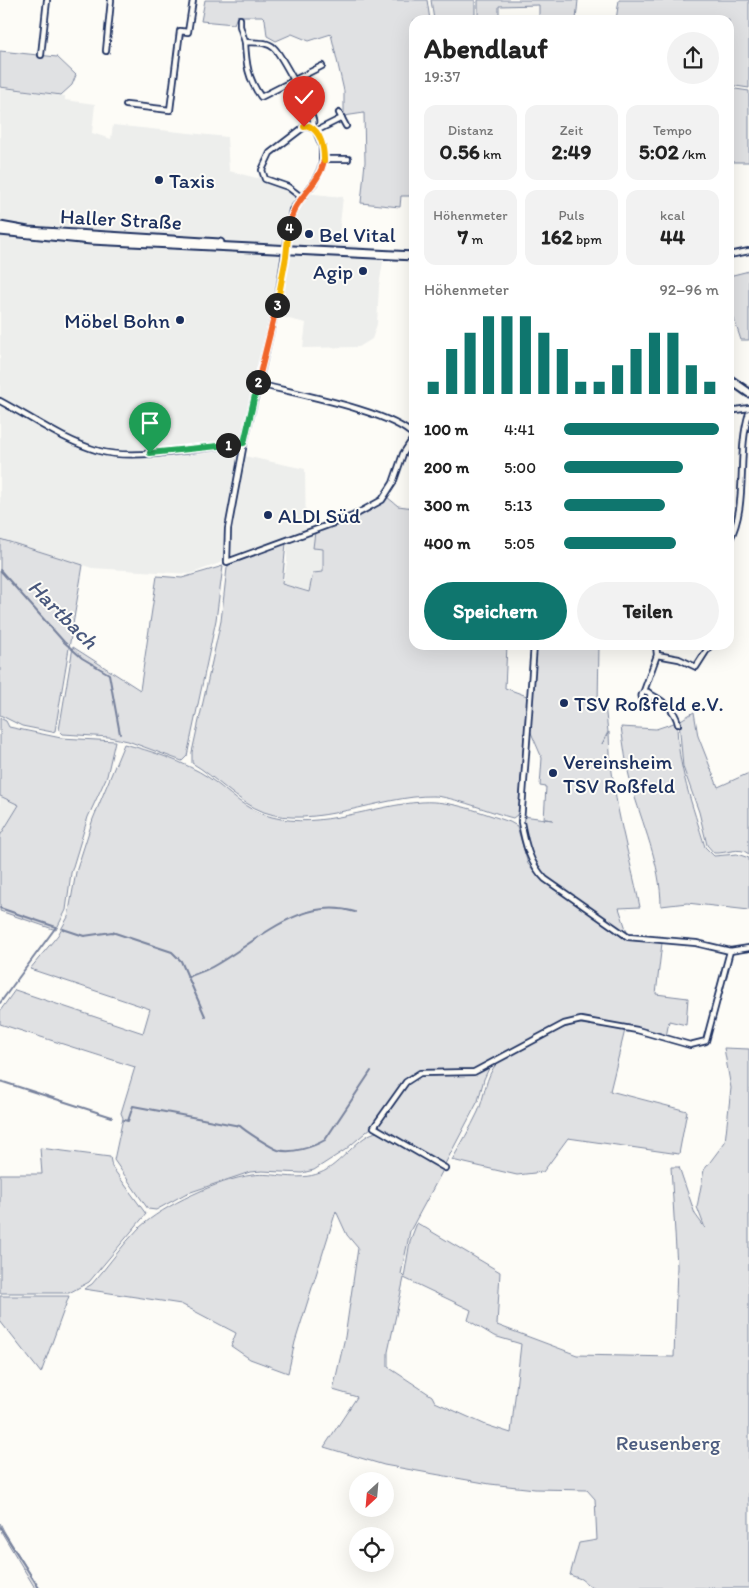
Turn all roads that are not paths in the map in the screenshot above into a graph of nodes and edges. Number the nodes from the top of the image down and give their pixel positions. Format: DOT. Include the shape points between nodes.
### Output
graph roads {
  1 [pos="47,0"];
  2 [pos="111,0"];
  3 [pos="193,0"];
  4 [pos="240,19"];
  5 [pos="245,42"];
  6 [pos="106,51"];
  7 [pos="41,55"];
  8 [pos="322,66"];
  9 [pos="293,81"];
  10 [pos="126,105"];
  11 [pos="339,113"];
  12 [pos="342,118"];
  13 [pos="346,126"];
  14 [pos="312,127"];
  15 [pos="316,131"];
  16 [pos="324,159"];
  17 [pos="348,159"];
  18 [pos="301,197"];
  19 [pos="0,226"];
  20 [pos="0,232"];
  21 [pos="288,244"];
  22 [pos="240,246"];
  23 [pos="749,251"];
  24 [pos="734,254"];
  25 [pos="409,256"];
  26 [pos="734,382"];
  27 [pos="258,384"];
  28 [pos="749,393"];
  29 [pos="0,401"];
  30 [pos="749,408"];
  31 [pos="734,410"];
  32 [pos="749,413"];
  33 [pos="409,430"];
  34 [pos="244,443"];
  35 [pos="409,445"];
  36 [pos="734,535"];
  37 [pos="534,650"];
  38 [pos="656,650"];
  39 [pos="707,650"];
  40 [pos="657,655"];
  41 [pos="644,691"];
  42 [pos="650,694"];
  43 [pos="678,724"];
  44 [pos="749,948"];
  45 [pos="730,951"];
  46 [pos="446,1168"];
  1 -- 7 [label="street"];
  2 -- 6 [label="street"];
  3 -- 10 [label="street" via="188,32 180,31 170,110"];
  4 -- 5 [label="street"];
  5 -- 9 [label="street" via="268,43 276,49"];
  5 -- 9 [label="street" via="251,83 261,97"];
  8 -- 9 [label="street"];
  9 -- 14 [label="street" via="313,117"];
  11 -- 12 [label="street"];
  12 -- 13 [label="street"];
  12 -- 15 [label="street"];
  14 -- 15 [label="street"];
  14 -- 18 [label="street" via="304,127 270,154 262,170 266,179 288,187"];
  15 -- 16 [label="street"];
  16 -- 17 [label="street"];
  16 -- 18 [label="street" via="318,178"];
  18 -- 21 [label="street" via="292,210"];
  19 -- 22 [label="main road, Haller Straße" via="28,231"];
  20 -- 22 [label="main road, Haller Straße" via="211,247"];
  21 -- 22 [label="main road, Haller Straße"];
  21 -- 25 [label="main road, Haller Straße"];
  21 -- 27 [label="street"];
  23 -- 24 [label="street"];
  26 -- 28 [label="main road"];
  27 -- 33 [label="street" via="380,415"];
  27 -- 34 [label="street"];
  29 -- 34 [label="street" via="71,439 107,453 128,455"];
  30 -- 31 [label="street"];
  32 -- 36 [label="street" via="744,513"];
  34 -- 35 [label="street" via="228,529 227,562 353,516 382,500"];
  37 -- 45 [label="street" via="521,822 537,871 628,937 696,943"];
  38 -- 40 [label="street"];
  39 -- 40 [label="street" via="696,667 679,659"];
  40 -- 41 [label="street"];
  41 -- 42 [label="street"];
  41 -- 42 [label="street" via="641,694 644,700 648,700"];
  42 -- 43 [label="street" via="673,710"];
  44 -- 45 [label="street"];
  45 -- 46 [label="street" via="706,1041 690,1045 637,1030 581,1020 564,1024 474,1072 420,1073 406,1082 374,1128"];
}
